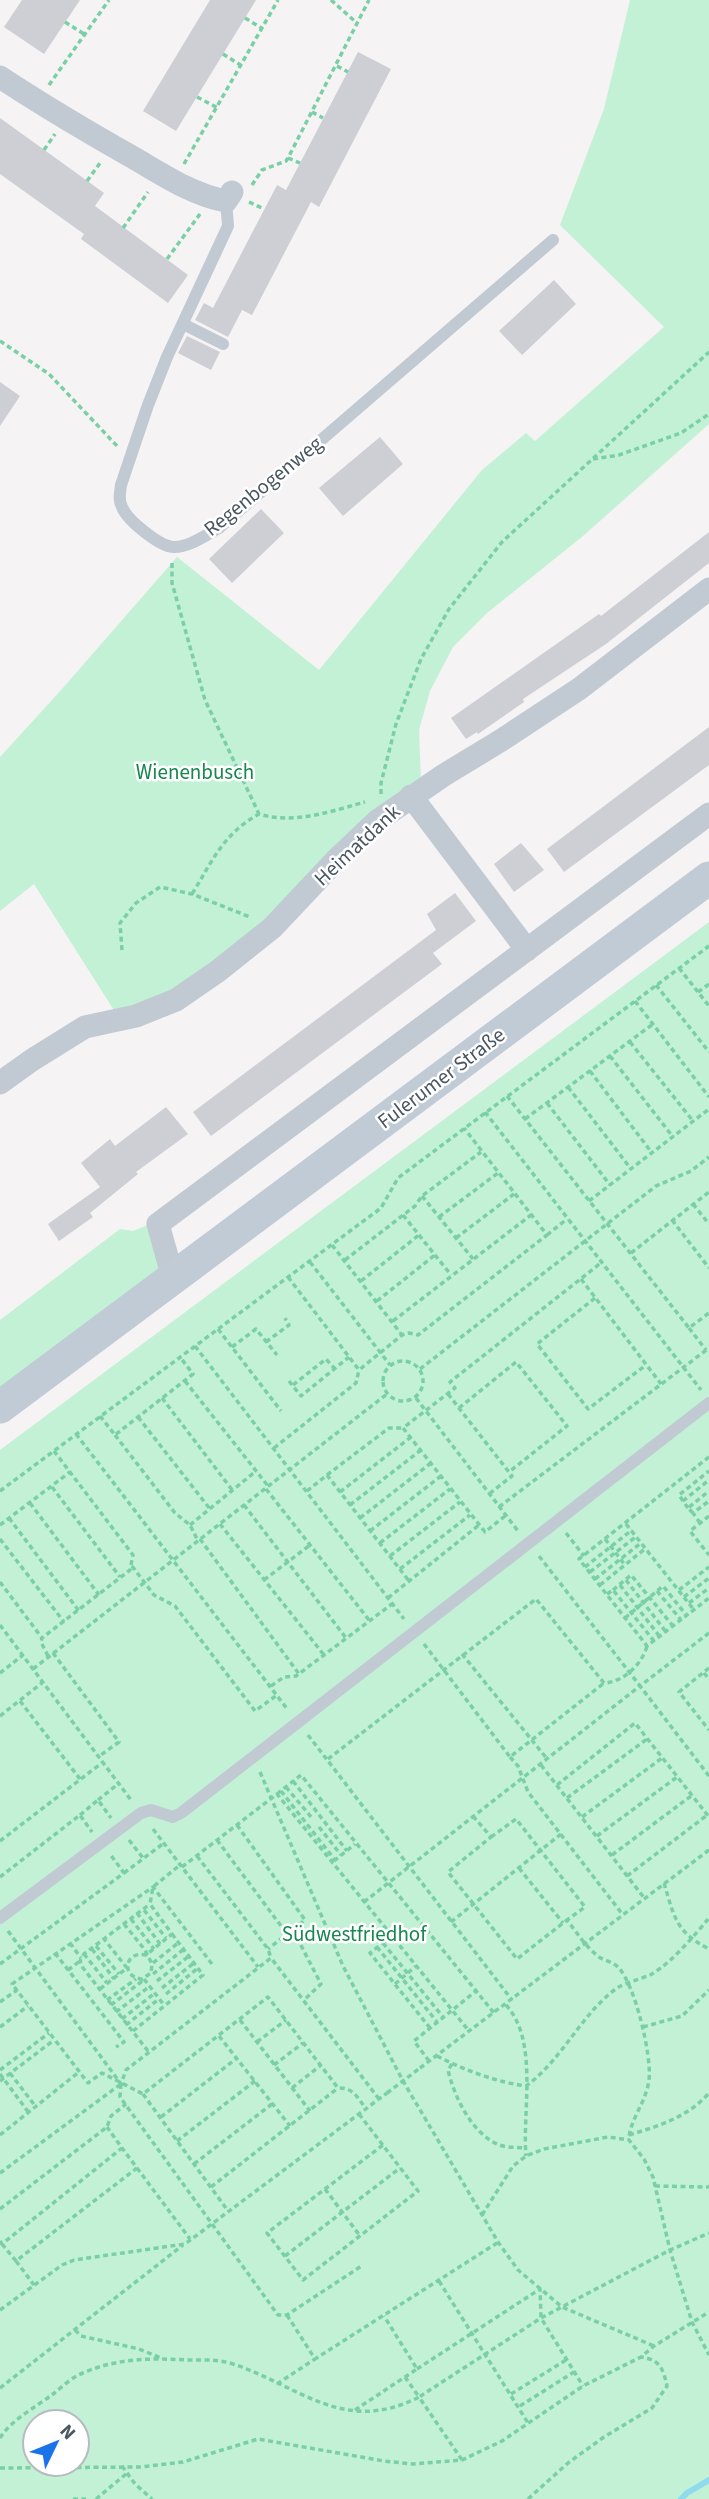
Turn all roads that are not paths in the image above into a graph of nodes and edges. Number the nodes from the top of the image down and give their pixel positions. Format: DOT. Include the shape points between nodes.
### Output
graph roads {
  1 [pos="0,77"];
  2 [pos="229,195"];
  3 [pos="553,240"];
  4 [pos="183,324"];
  5 [pos="222,344"];
  6 [pos="709,589"];
  7 [pos="411,796"];
  8 [pos="709,814"];
  9 [pos="709,878"];
  10 [pos="527,950"];
  11 [pos="0,1083"];
  12 [pos="173,1278"];
  13 [pos="706,1398"];
  14 [pos="0,1407"];
  15 [pos="0,1918"];
  1 -- 2 [label="street" via="166,177"];
  2 -- 4 [label="lane" via="228,226"];
  3 -- 4 [label="lane, Regenbogenweg" via="219,528 173,547 152,537 122,510 119,499 129,458"];
  4 -- 5 [label="lane"];
  6 -- 7 [label="street, Heimatdank" via="579,688"];
  7 -- 10 [label="street"];
  7 -- 11 [label="street, Heimatdank" via="339,857 272,928 218,971 176,1000 135,1016 85,1027"];
  8 -- 10 [label="street"];
  9 -- 12 [label="main road, Fulerumer Straße"];
  10 -- 12 [label="street" via="158,1224"];
  12 -- 14 [label="main road, Fulerumer Straße"];
  13 -- 15 [label="lane" via="557,1522 181,1813 173,1817 141,1813"];
}
